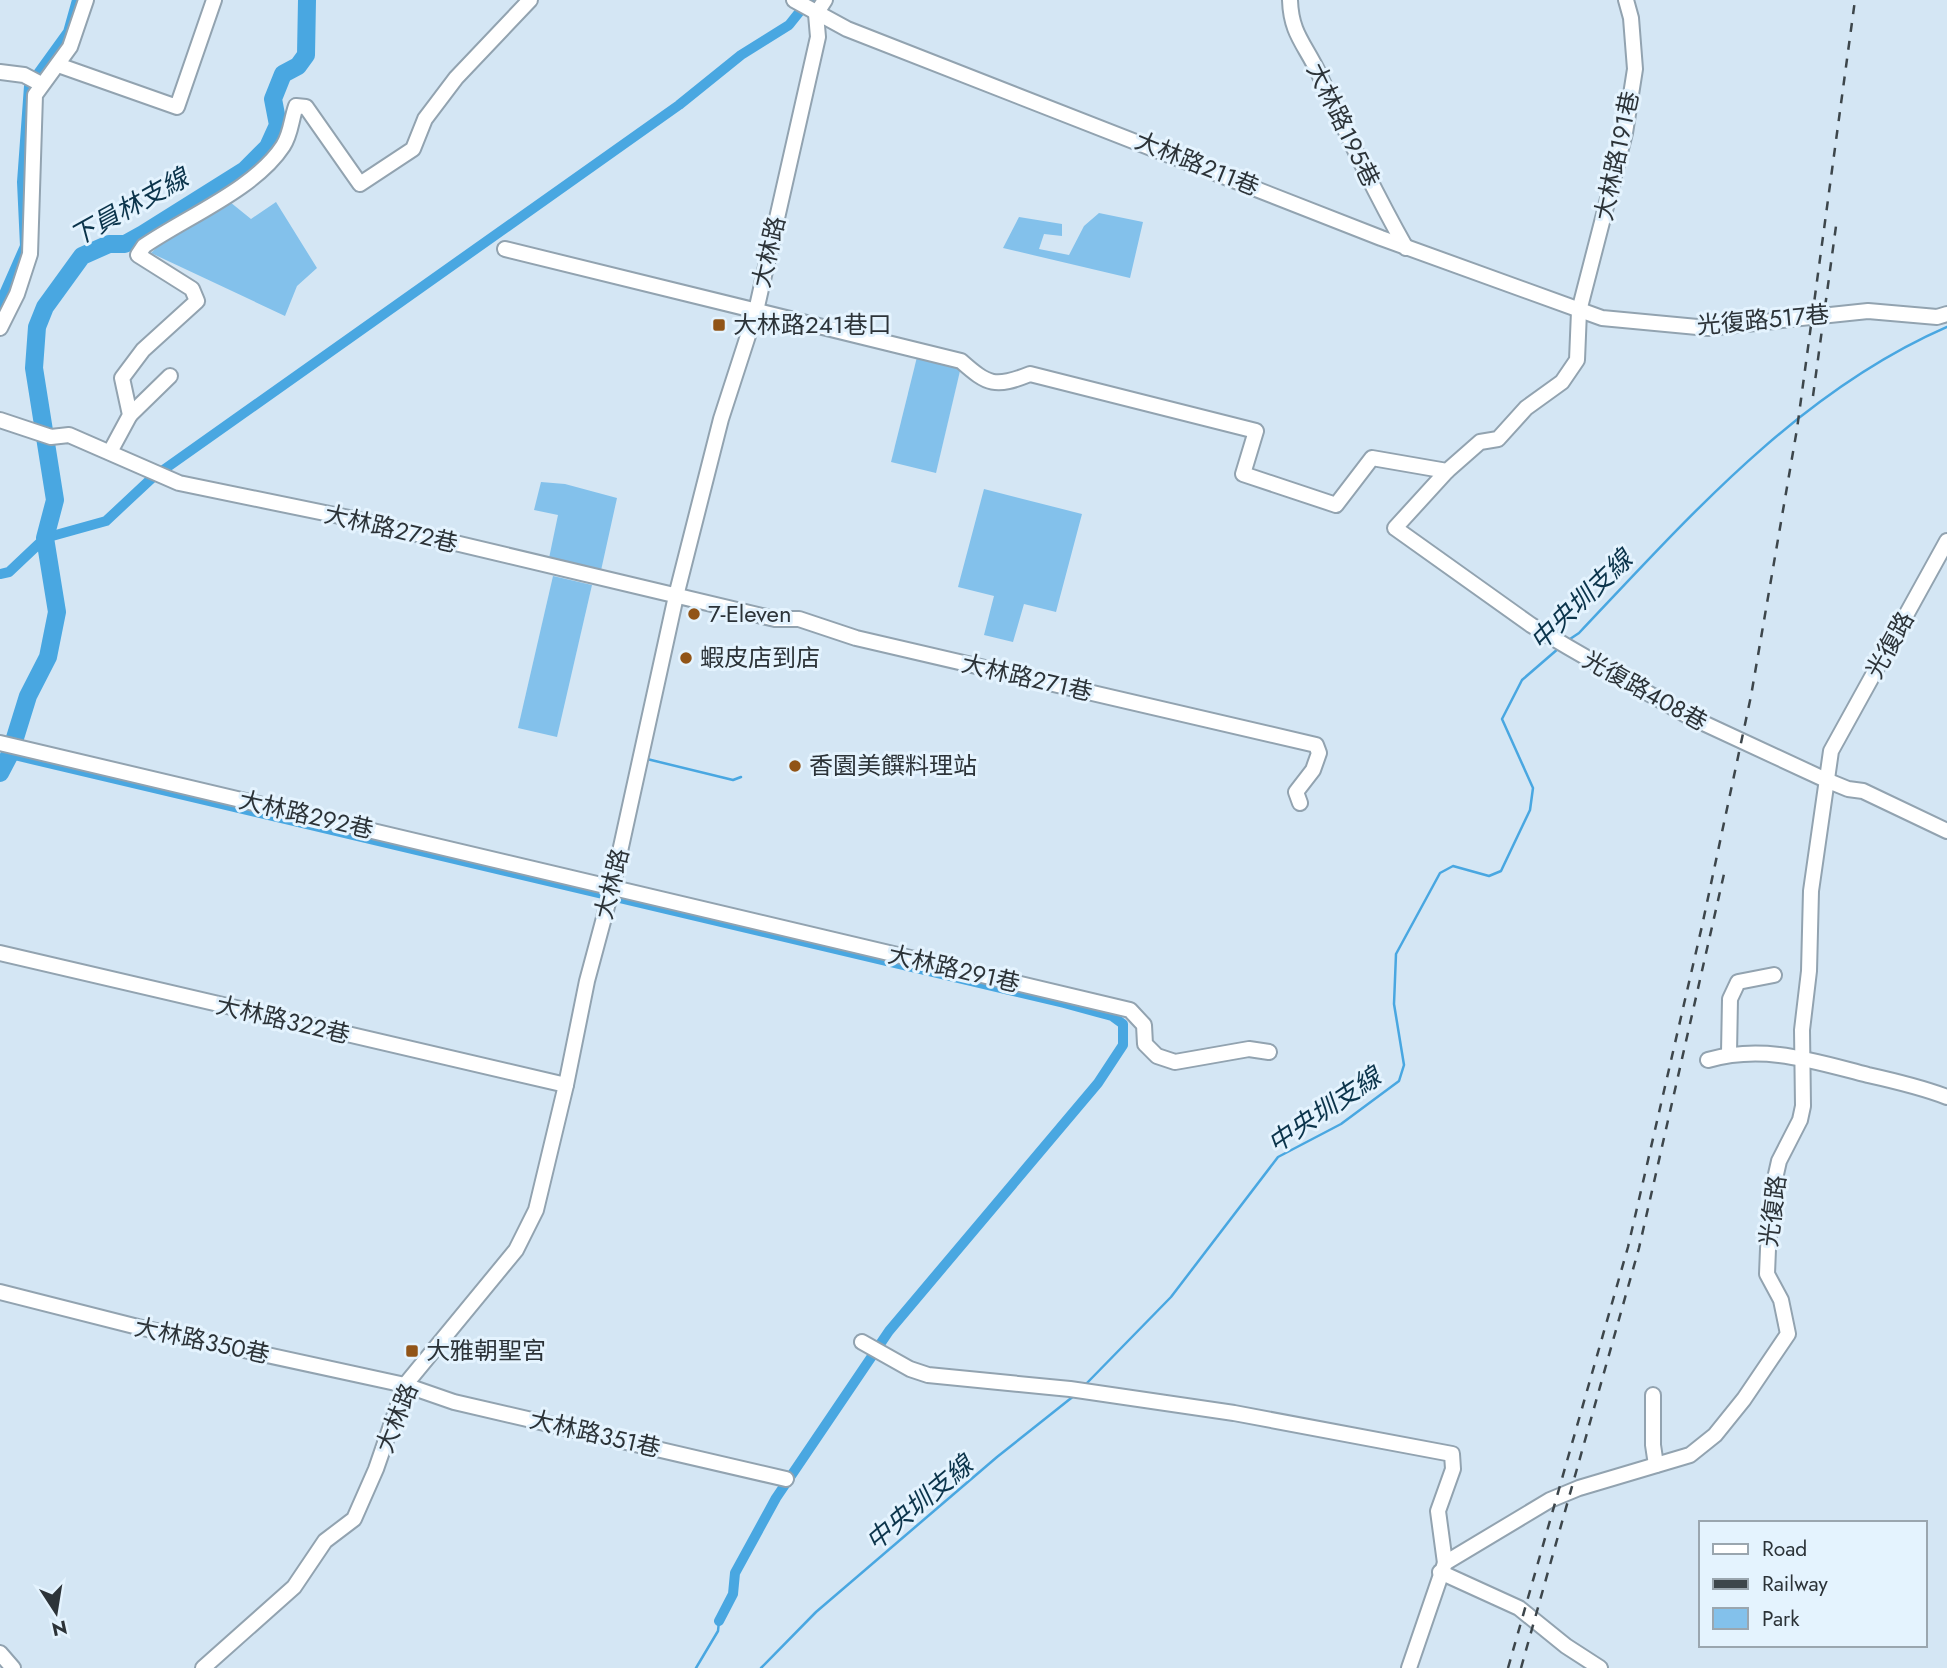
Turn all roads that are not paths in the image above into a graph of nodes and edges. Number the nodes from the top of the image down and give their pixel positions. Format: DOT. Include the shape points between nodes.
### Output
graph roads {
  1 [pos="86,0"];
  2 [pos="214,0"];
  3 [pos="530,0"];
  4 [pos="794,0"];
  5 [pos="825,0"];
  6 [pos="1290,0"];
  7 [pos="1626,0"];
  8 [pos="816,14"];
  9 [pos="58,65"];
  10 [pos="0,72"];
  11 [pos="41,84"];
  12 [pos="1406,248"];
  13 [pos="505,249"];
  14 [pos="755,311"];
  15 [pos="1579,311"];
  16 [pos="1947,314"];
  17 [pos="0,328"];
  18 [pos="170,376"];
  19 [pos="130,415"];
  20 [pos="0,420"];
  21 [pos="110,452"];
  22 [pos="1447,471"];
  23 [pos="1947,541"];
  24 [pos="676,596"];
  25 [pos="0,743"];
  26 [pos="1826,780"];
  27 [pos="1300,803"];
  28 [pos="1947,831"];
  29 [pos="612,888"];
  30 [pos="0,953"];
  31 [pos="1774,975"];
  32 [pos="1269,1052"];
  33 [pos="1729,1054"];
  34 [pos="1802,1056"];
  35 [pos="1707,1060"];
  36 [pos="566,1085"];
  37 [pos="1947,1097"];
  38 [pos="0,1292"];
  39 [pos="862,1342"];
  40 [pos="405,1385"];
  41 [pos="1653,1395"];
  42 [pos="1656,1465"];
  43 [pos="786,1479"];
  44 [pos="1442,1567"];
  45 [pos="0,1653"];
  46 [pos="13,1668"];
  47 [pos="203,1668"];
  48 [pos="1409,1668"];
  49 [pos="1601,1668"];
  1 -- 9 [label="street" via="80,24"];
  2 -- 9 [label="street" via="177,107"];
  3 -- 19 [label="street" via="456,78 425,119 413,149 360,184 306,107 296,106 287,138 267,166 239,189 144,246 138,255 192,289 197,301 142,350 122,378"];
  4 -- 8 [label="street, 大林路211巷"];
  5 -- 8 [label="street"];
  6 -- 12 [label="street, 大林路195巷" via="1290,23"];
  7 -- 15 [label="street, 大林路191巷" via="1635,69 1625,133"];
  8 -- 12 [label="street, 大林路211巷"];
  8 -- 14 [label="street, 大林路" via="818,37"];
  9 -- 11 [label="street"];
  10 -- 11 [label="street" via="24,75"];
  11 -- 17 [label="street" via="33,106 30,254"];
  12 -- 15 [label="street, 大林路211巷"];
  13 -- 14 [label="street"];
  14 -- 22 [label="street" via="961,360 993,384 1030,374 1256,431 1242,474 1336,505 1372,458"];
  14 -- 24 [label="street, 大林路" via="721,419"];
  15 -- 16 [label="street, 光復路517巷" via="1708,328 1868,311"];
  15 -- 22 [label="street, 大林路191巷" via="1577,360 1562,382 1526,408 1498,439 1480,442"];
  18 -- 19 [label="street"];
  19 -- 21 [label="street"];
  20 -- 21 [label="street, 大林路272巷" via="51,437 69,435"];
  21 -- 24 [label="street, 大林路272巷" via="179,483 354,519"];
  22 -- 26 [label="street, 光復路408巷" via="1395,528 1563,644 1686,715"];
  23 -- 26 [label="street, 光復路" via="1831,751"];
  24 -- 27 [label="street, 大林路271巷" via="775,619 799,619 856,638 1315,745 1319,753 1313,770 1296,792"];
  24 -- 29 [label="street, 大林路"];
  25 -- 29 [label="street, 大林路292巷"];
  26 -- 28 [label="street, 光復路408巷" via="1863,791"];
  26 -- 34 [label="street, 光復路" via="1811,891"];
  29 -- 32 [label="street, 大林路291巷" via="1130,1010 1144,1025 1145,1044 1157,1056 1175,1062 1250,1049"];
  29 -- 36 [label="street, 大林路"];
  30 -- 36 [label="street, 大林路322巷"];
  31 -- 33 [label="street" via="1738,982 1730,999"];
  33 -- 34 [label="street" via="1759,1051"];
  33 -- 35 [label="street"];
  34 -- 37 [label="street"];
  34 -- 42 [label="street, 光復路" via="1800,1120 1779,1161 1768,1249 1767,1274 1781,1300 1788,1334 1715,1435 1690,1455"];
  36 -- 40 [label="street, 大林路" via="536,1210 519,1245"];
  38 -- 40 [label="street, 大林路350巷"];
  39 -- 44 [label="street" via="928,1375 1234,1413 1452,1454 1453,1469 1438,1511"];
  40 -- 43 [label="street, 大林路351巷" via="454,1402"];
  40 -- 47 [label="street, 大林路" via="354,1519 325,1541 295,1587"];
  41 -- 42 [label="street"];
  42 -- 44 [label="street, 光復路" via="1550,1500"];
  44 -- 48 [label="street"];
  44 -- 49 [label="street" via="1519,1608"];
  45 -- 46 [label="street"];
}
